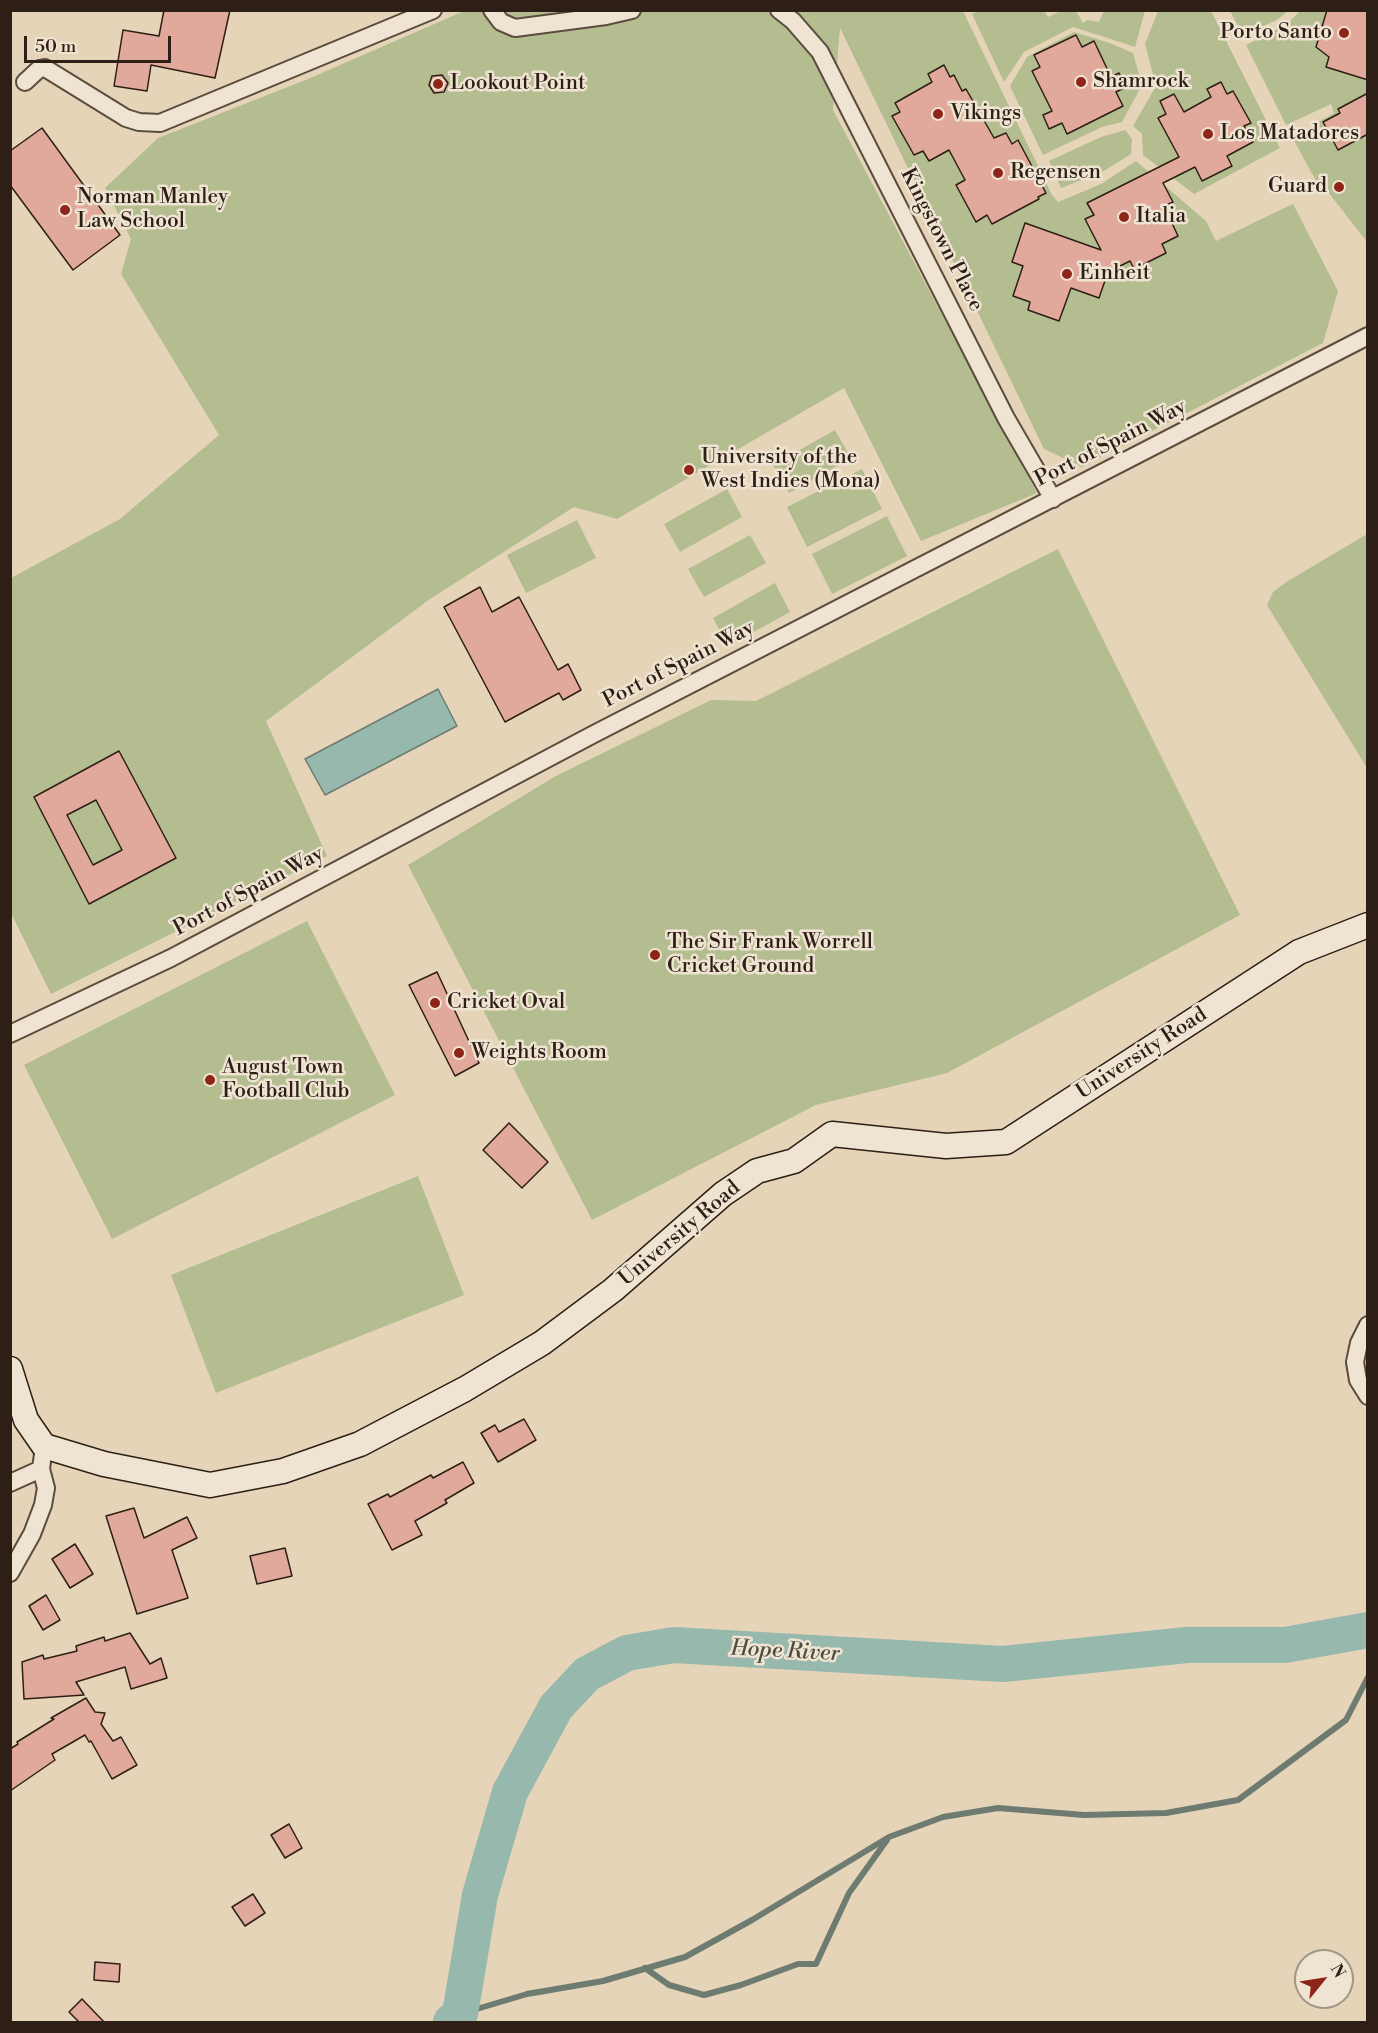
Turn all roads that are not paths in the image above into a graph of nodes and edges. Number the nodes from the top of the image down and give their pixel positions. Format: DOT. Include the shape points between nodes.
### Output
graph roads {
  1 [pos="433,10"];
  2 [pos="492,10"];
  3 [pos="632,10"];
  4 [pos="779,10"];
  5 [pos="25,82"];
  6 [pos="1368,336"];
  7 [pos="1053,499"];
  8 [pos="1368,925"];
  9 [pos="10,1034"];
  10 [pos="1368,1325"];
  11 [pos="10,1369"];
  12 [pos="1368,1396"];
  13 [pos="42,1457"];
  14 [pos="10,1483"];
  15 [pos="10,1573"];
  1 -- 5 [label="street" via="160,123 126,118 45,68"];
  2 -- 3 [label="street" via="501,22 515,28"];
  4 -- 7 [label="street, Kingstown Place" via="820,52 1001,407"];
  6 -- 7 [label="street, Port of Spain Way"];
  7 -- 9 [label="street, Port of Spain Way" via="604,729 171,958"];
  8 -- 13 [label="street, University Road" via="1299,952 1006,1142 946,1146 832,1134 794,1161 757,1171 723,1194 613,1290 542,1343 360,1444 283,1471 210,1485 104,1464"];
  10 -- 12 [label="street" via="1355,1362 1358,1380"];
  11 -- 13 [label="street"];
  13 -- 14 [label="street"];
  13 -- 15 [label="street" via="46,1488 43,1505"];
}
